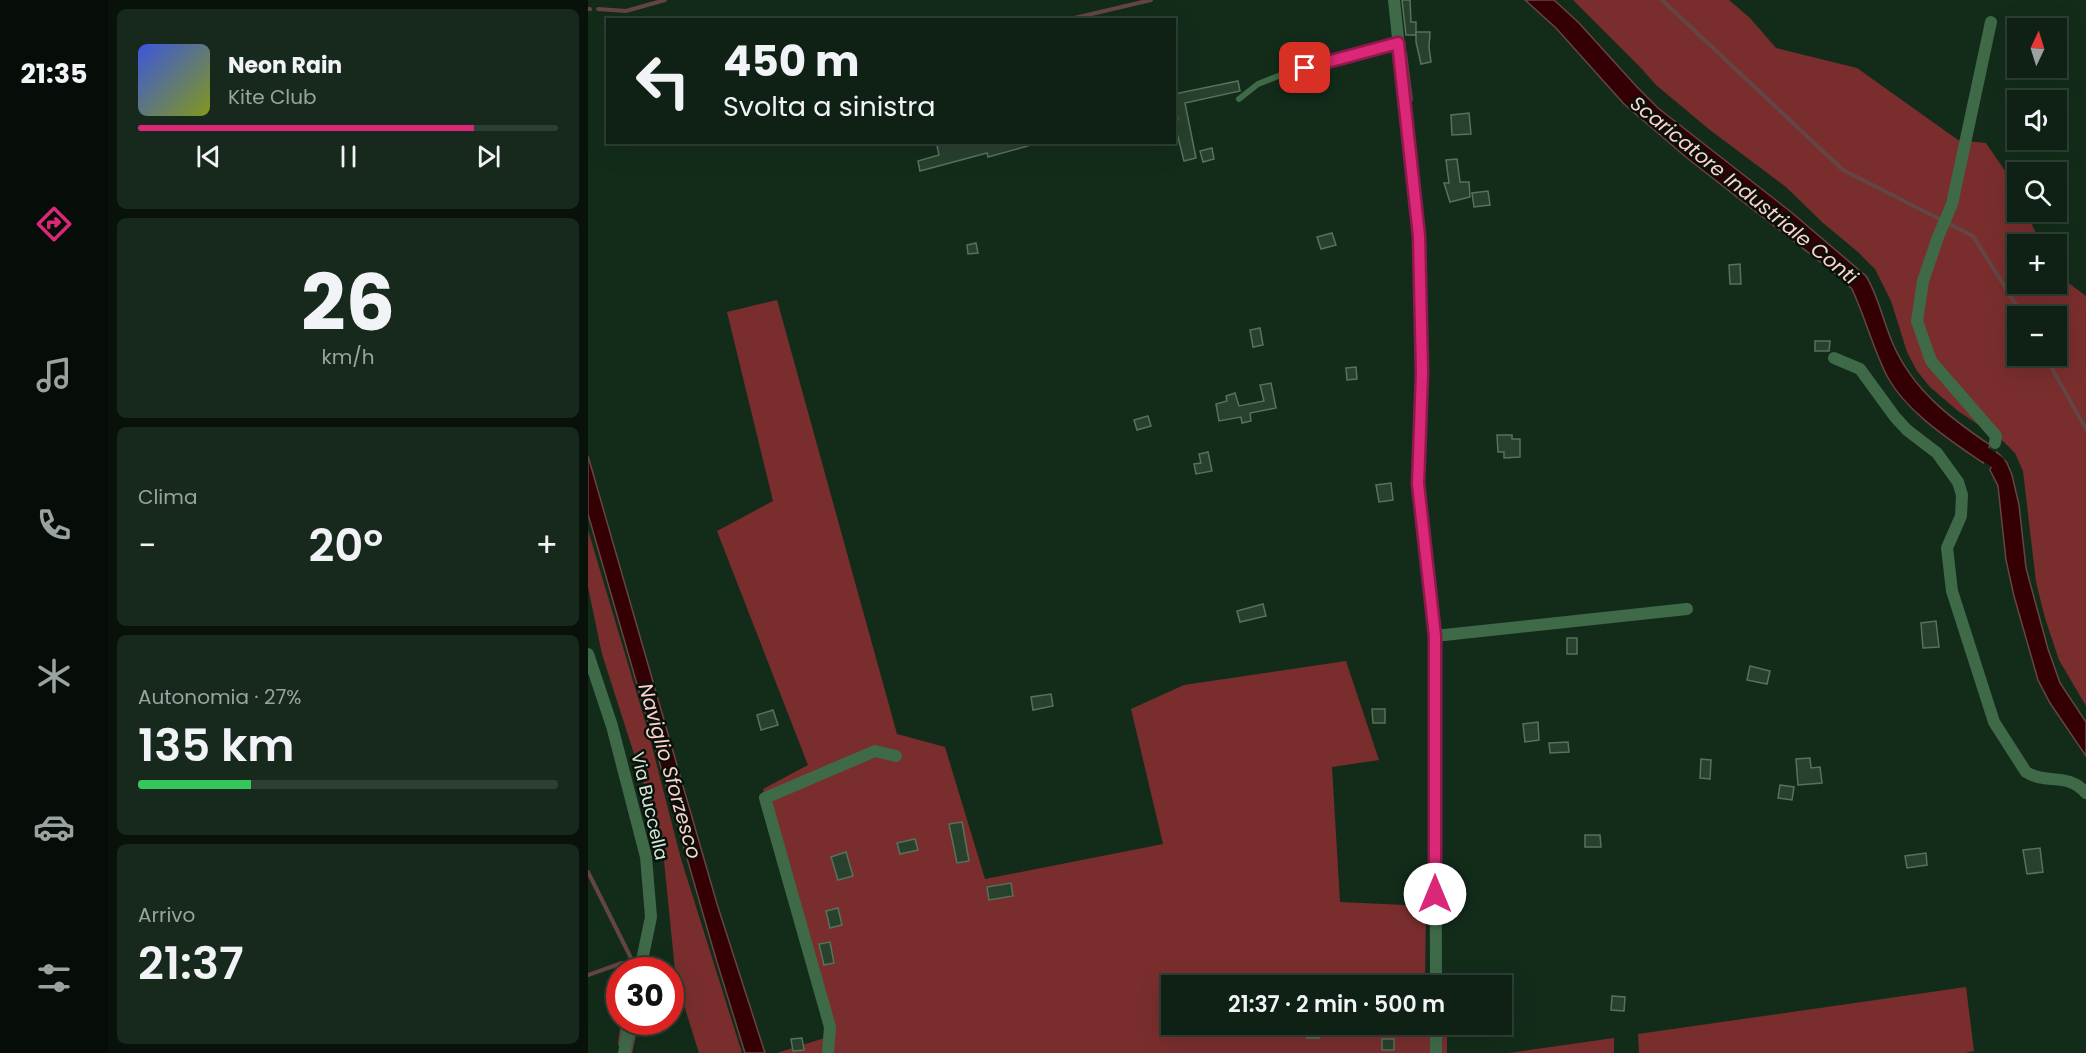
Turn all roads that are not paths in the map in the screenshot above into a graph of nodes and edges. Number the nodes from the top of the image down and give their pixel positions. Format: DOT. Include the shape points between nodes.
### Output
graph roads {
  1 [pos="1394,0"];
  2 [pos="1991,22"];
  3 [pos="1398,40"];
  4 [pos="1239,99"];
  5 [pos="1834,358"];
  6 [pos="1995,443"];
  7 [pos="1687,609"];
  8 [pos="1435,636"];
  9 [pos="588,654"];
  10 [pos="896,756"];
  11 [pos="2086,793"];
  12 [pos="643,957"];
  13 [pos="1436,975"];
  14 [pos="627,1035"];
  15 [pos="1436,1035"];
  16 [pos="624,1053"];
  17 [pos="828,1053"];
  18 [pos="1436,1053"];
  1 -- 3 [label="street"];
  2 -- 6 [label="street" via="1952,204 1923,281 1917,321 1931,361 1996,436"];
  3 -- 4 [label="lane" via="1286,73 1258,84"];
  3 -- 8 [label="street" via="1419,236 1422,373 1418,484"];
  5 -- 11 [label="street" via="1860,369 1895,417 1937,453 1958,482 1961,516 1947,548 1952,591 1994,722 2026,772 2072,782"];
  7 -- 8 [label="street"];
  8 -- 13 [label="street"];
  9 -- 12 [label="street, Via Buccella" via="612,726 646,857 651,917"];
  10 -- 17 [label="street" via="875,752 765,798 830,1027"];
  14 -- 16 [label="street"];
  15 -- 18 [label="street"];
}
